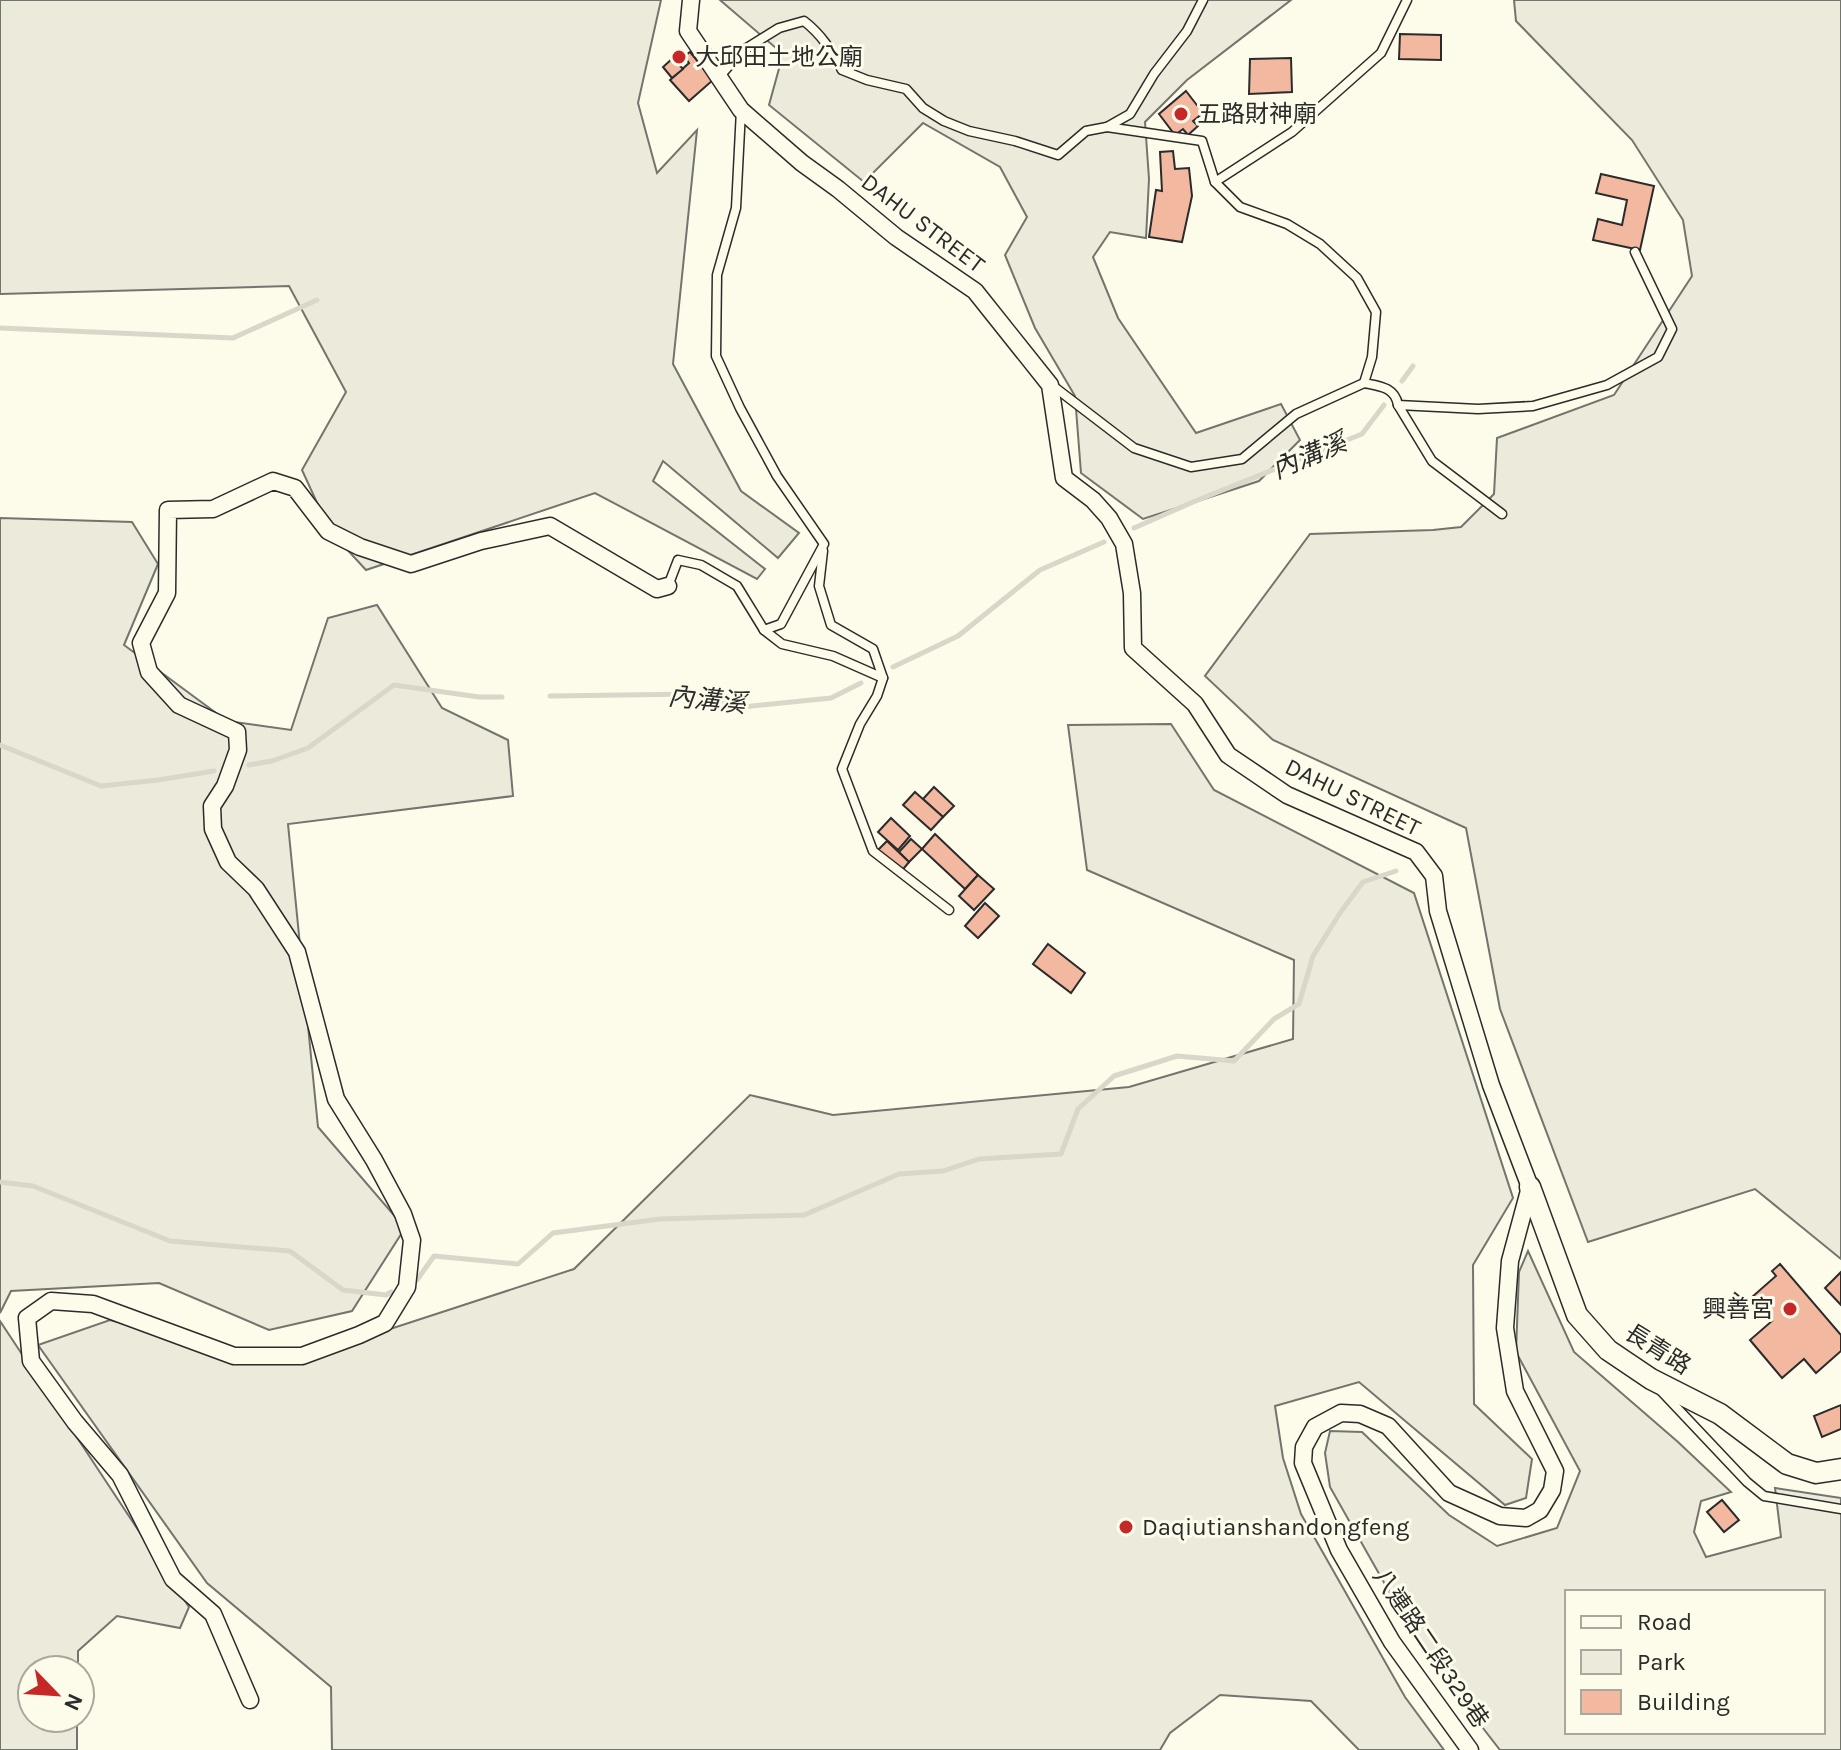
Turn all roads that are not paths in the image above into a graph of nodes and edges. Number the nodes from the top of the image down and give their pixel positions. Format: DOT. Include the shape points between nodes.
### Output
graph roads {
  1 [pos="691,0"];
  2 [pos="1203,0"];
  3 [pos="1407,0"];
  4 [pos="718,78"];
  5 [pos="741,110"];
  6 [pos="1107,127"];
  7 [pos="1215,182"];
  8 [pos="1635,252"];
  9 [pos="1364,383"];
  10 [pos="1050,385"];
  11 [pos="1398,405"];
  12 [pos="1502,514"];
  13 [pos="824,544"];
  14 [pos="668,586"];
  15 [pos="764,630"];
  16 [pos="883,678"];
  17 [pos="949,910"];
  18 [pos="1530,1187"];
  19 [pos="1651,1379"];
  20 [pos="1841,1469"];
  21 [pos="1841,1509"];
  22 [pos="250,1700"];
  23 [pos="1470,1750"];
  1 -- 4 [label="street, DAHU STREET" via="688,31"];
  2 -- 6 [label="lane" via="1130,114"];
  3 -- 7 [label="lane" via="1381,53 1292,132"];
  4 -- 5 [label="street, DAHU STREET"];
  4 -- 6 [label="lane" via="742,51 779,28 804,21 828,45 842,70 906,89 923,108 969,131 1058,155 1086,131"];
  5 -- 10 [label="street, DAHU STREET" via="896,237 975,291"];
  5 -- 13 [label="lane" via="736,208 717,275 716,356 777,476"];
  6 -- 7 [label="lane" via="1202,141"];
  7 -- 9 [label="lane" via="1240,207 1287,224 1320,244 1357,278 1376,312"];
  8 -- 11 [label="lane" via="1672,329 1658,357 1607,385 1533,406"];
  9 -- 10 [label="lane" via="1296,414 1242,459 1191,467 1134,448"];
  9 -- 11 [label="lane" via="1386,387"];
  10 -- 18 [label="street, DAHU STREET" via="1064,478 1093,500 1124,544 1133,648 1195,704 1228,755 1287,795 1416,852 1434,876 1438,911 1491,1085"];
  11 -- 12 [label="lane" via="1432,461"];
  13 -- 15 [label="lane" via="781,624"];
  13 -- 16 [label="lane" via="819,586 831,625 873,649"];
  14 -- 15 [label="lane" via="678,560 701,565 737,586"];
  14 -- 22 [label="street" via="657,589 550,526 411,564 328,531 295,488 273,481 213,509 168,510 167,593 141,643 149,672 179,705 237,732 238,750 212,806 213,829 228,862 256,889 297,952 336,1099 408,1227 412,1240 407,1287 385,1323 302,1356 234,1356 93,1304 51,1301 27,1318 31,1361 120,1475 173,1579 213,1614"];
  15 -- 16 [label="lane" via="782,644 833,656"];
  16 -- 17 [label="lane" via="842,769 873,851"];
  18 -- 19 [label="street, 長青路" via="1577,1315 1608,1350"];
  18 -- 23 [label="street, 八連路二段329巷" via="1510,1261 1505,1328 1515,1391 1555,1471 1552,1490 1540,1510 1526,1518 1500,1516 1449,1493 1388,1426 1360,1414 1341,1413 1315,1427 1304,1447 1303,1463 1339,1550 1392,1642"];
  19 -- 20 [label="street, 長青路" via="1720,1414 1787,1464 1816,1473"];
  19 -- 21 [label="lane" via="1764,1496"];
}
